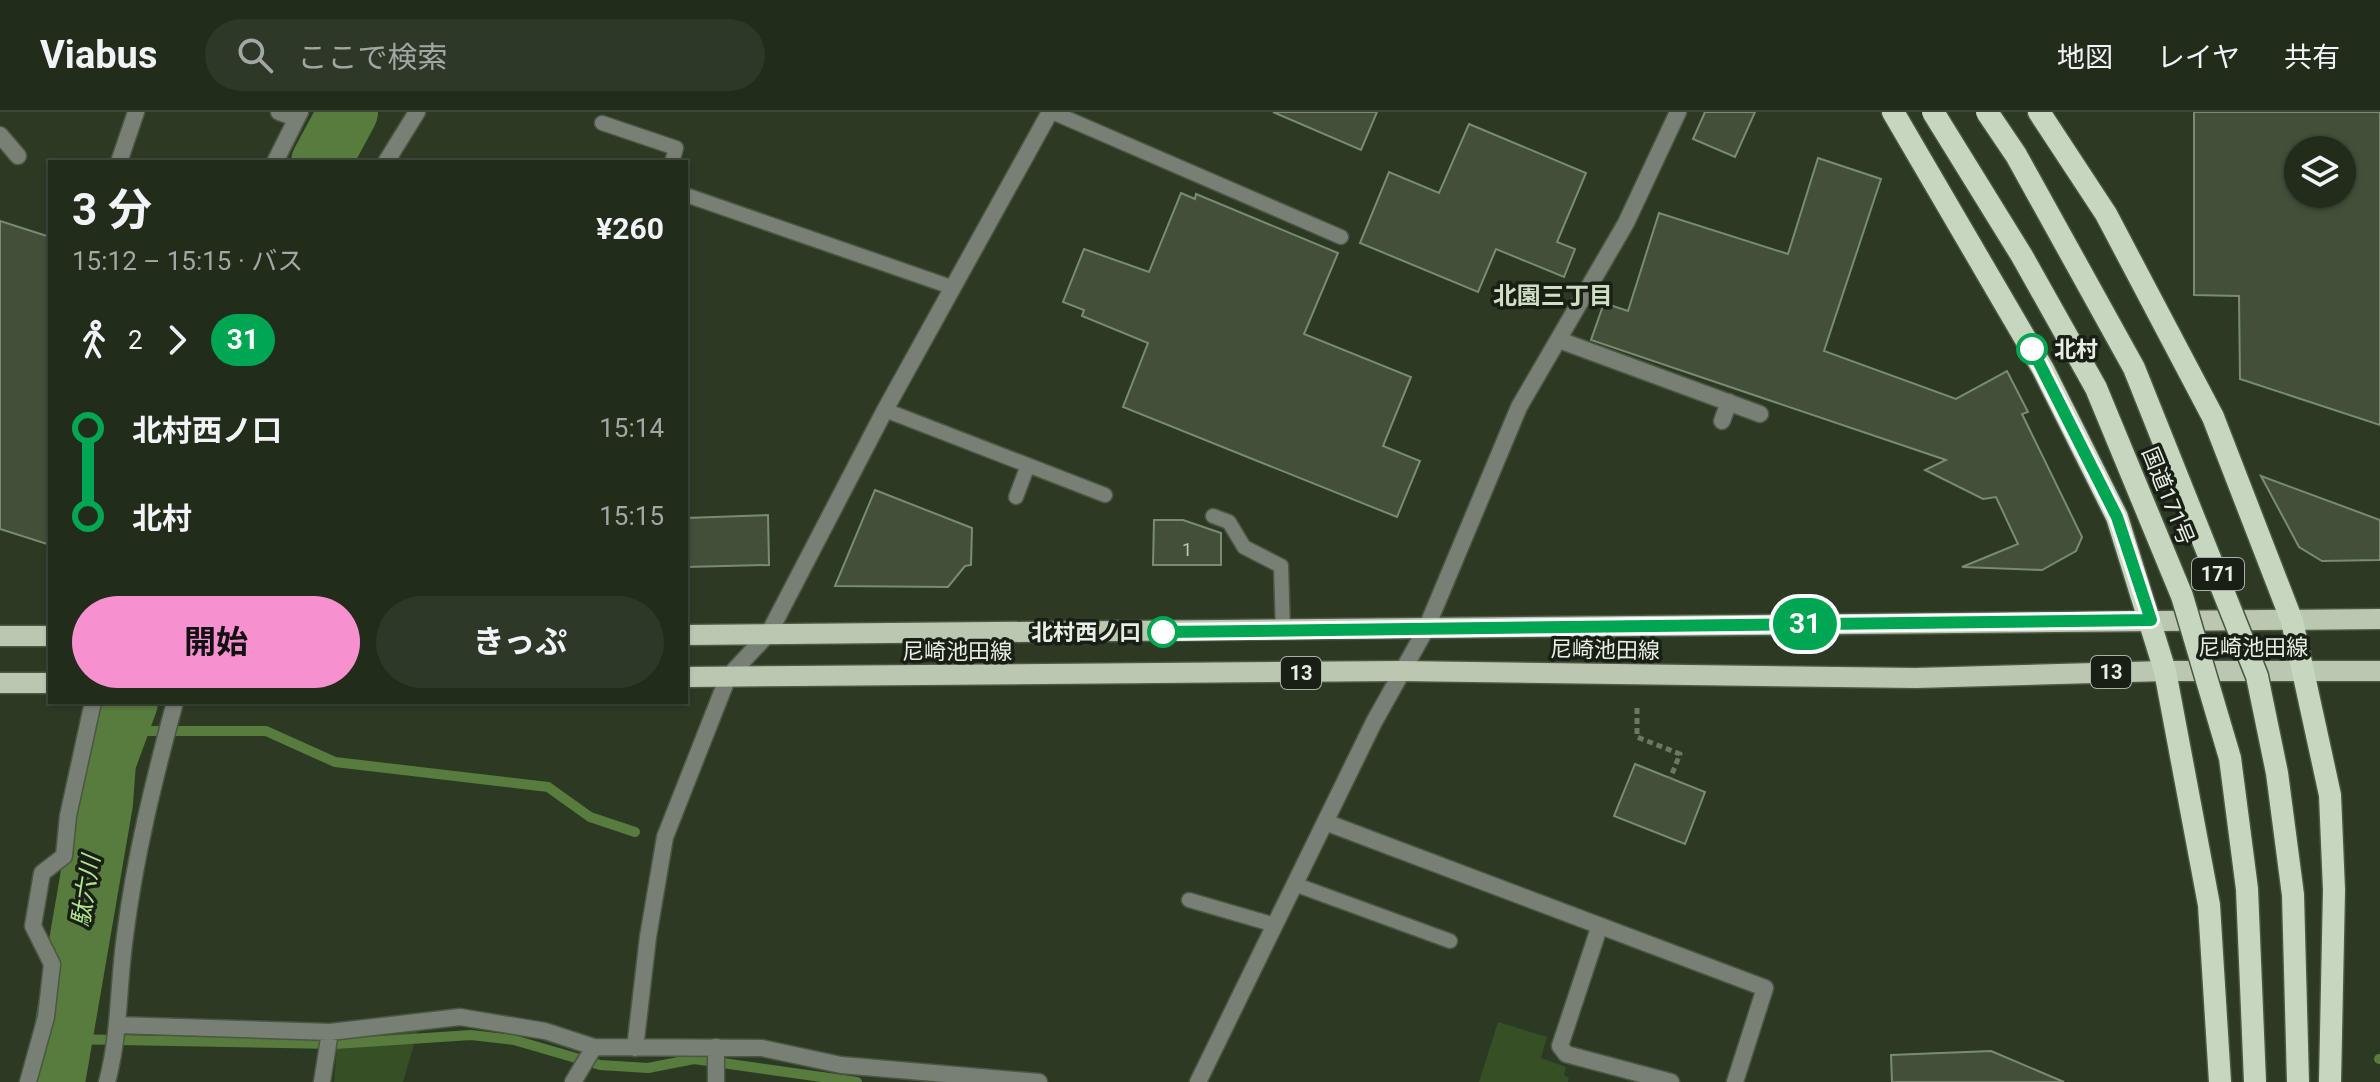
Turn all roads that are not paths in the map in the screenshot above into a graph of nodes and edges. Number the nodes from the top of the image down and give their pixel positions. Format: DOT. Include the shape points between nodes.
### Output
graph roads {
  1 [pos="136,112"];
  2 [pos="279,112"];
  3 [pos="417,112"];
  4 [pos="1051,112"];
  5 [pos="1678,112"];
  6 [pos="1893,112"];
  7 [pos="1933,112"];
  8 [pos="1987,112"];
  9 [pos="2039,112"];
  10 [pos="298,115"];
  11 [pos="602,123"];
  12 [pos="0,135"];
  13 [pos="18,156"];
  14 [pos="120,160"];
  15 [pos="276,160"];
  16 [pos="387,160"];
  17 [pos="673,160"];
  18 [pos="688,196"];
  19 [pos="1341,237"];
  20 [pos="951,287"];
  21 [pos="1559,340"];
  22 [pos="1729,402"];
  23 [pos="885,410"];
  24 [pos="1760,414"];
  25 [pos="1722,421"];
  26 [pos="1028,465"];
  27 [pos="1105,495"];
  28 [pos="1016,497"];
  29 [pos="1213,516"];
  30 [pos="2380,619"];
  31 [pos="2151,620"];
  32 [pos="2292,621"];
  33 [pos="1426,629"];
  34 [pos="1283,632"];
  35 [pos="769,633"];
  36 [pos="688,635"];
  37 [pos="0,636"];
  38 [pos="48,636"];
  39 [pos="1400,671"];
  40 [pos="2165,671"];
  41 [pos="2305,671"];
  42 [pos="2380,671"];
  43 [pos="688,677"];
  44 [pos="728,677"];
  45 [pos="0,683"];
  46 [pos="48,683"];
  47 [pos="93,704"];
  48 [pos="174,704"];
  49 [pos="1325,822"];
  50 [pos="1294,884"];
  51 [pos="1189,900"];
  52 [pos="1275,925"];
  53 [pos="1599,928"];
  54 [pos="1450,941"];
  55 [pos="117,1025"];
  56 [pos="330,1032"];
  57 [pos="594,1047"];
  58 [pos="716,1047"];
  59 [pos="635,1048"];
  60 [pos="2330,1077"];
  61 [pos="28,1082"];
  62 [pos="107,1082"];
  63 [pos="322,1082"];
  64 [pos="573,1082"];
  65 [pos="716,1082"];
  66 [pos="1039,1082"];
  67 [pos="1198,1082"];
  68 [pos="1671,1082"];
  69 [pos="1735,1082"];
  70 [pos="2220,1082"];
  71 [pos="2255,1082"];
  72 [pos="2298,1082"];
  1 -- 14 [label="street"];
  2 -- 10 [label="street"];
  3 -- 16 [label="street"];
  4 -- 19 [label="lane"];
  4 -- 20 [label="street"];
  5 -- 21 [label="street" via="1626,223"];
  6 -- 31 [label="highway" via="2043,369 2117,517"];
  7 -- 71 [label="highway, 国道171号 / 171, bridge" via="2096,388 2182,596 2230,758 2247,889"];
  8 -- 72 [label="highway, 国道171号 / 171, bridge" via="2134,368 2257,676 2277,773 2293,895"];
  9 -- 32 [label="highway, 171" via="2106,214 2213,417"];
  10 -- 15 [label="street"];
  11 -- 17 [label="lane" via="676,148"];
  12 -- 13 [label="street"];
  18 -- 20 [label="lane"];
  20 -- 23 [label="street"];
  21 -- 22 [label="street"];
  21 -- 33 [label="street" via="1519,407"];
  22 -- 24 [label="street"];
  22 -- 25 [label="street"];
  23 -- 26 [label="lane"];
  23 -- 35 [label="street"];
  26 -- 27 [label="lane"];
  26 -- 28 [label="lane"];
  29 -- 34 [label="lane" via="1229,522 1244,547 1281,566"];
  30 -- 32 [label="main road, 尼崎池田線 / 13"];
  31 -- 32 [label="main road, 尼崎池田線 / 13"];
  31 -- 33 [label="main road, 尼崎池田線 / 13"];
  31 -- 40 [label="highway"];
  32 -- 41 [label="highway, 171"];
  33 -- 34 [label="main road, 尼崎池田線 / 13"];
  33 -- 39 [label="street"];
  34 -- 35 [label="main road, 尼崎池田線 / 13"];
  35 -- 36 [label="main road, 尼崎池田線 / 13"];
  35 -- 44 [label="street"];
  37 -- 38 [label="main road"];
  39 -- 40 [label="main road, 尼崎池田線 / 13" via="1916,678"];
  39 -- 44 [label="main road, 尼崎池田線 / 13"];
  39 -- 49 [label="street"];
  40 -- 41 [label="main road, 尼崎池田線 / 13"];
  40 -- 70 [label="highway" via="2209,905"];
  41 -- 42 [label="main road, 尼崎池田線 / 13"];
  41 -- 60 [label="highway, 171" via="2330,795"];
  43 -- 44 [label="main road, 尼崎池田線 / 13"];
  44 -- 59 [label="street" via="665,837"];
  45 -- 46 [label="main road"];
  47 -- 61 [label="street" via="64,856 42,873 33,926 52,964 46,1017"];
  48 -- 55 [label="street" via="137,851"];
  49 -- 50 [label="street"];
  49 -- 53 [label="street"];
  50 -- 52 [label="street"];
  50 -- 54 [label="lane"];
  51 -- 52 [label="lane"];
  52 -- 67 [label="street"];
  53 -- 68 [label="street" via="1560,1046 1566,1054"];
  53 -- 69 [label="street" via="1765,988"];
  55 -- 56 [label="street"];
  55 -- 62 [label="street"];
  56 -- 57 [label="street" via="460,1017 545,1031"];
  56 -- 63 [label="street"];
  57 -- 59 [label="street"];
  57 -- 64 [label="street"];
  58 -- 59 [label="street"];
  58 -- 65 [label="street"];
  58 -- 66 [label="street" via="762,1048 841,1065"];
}
